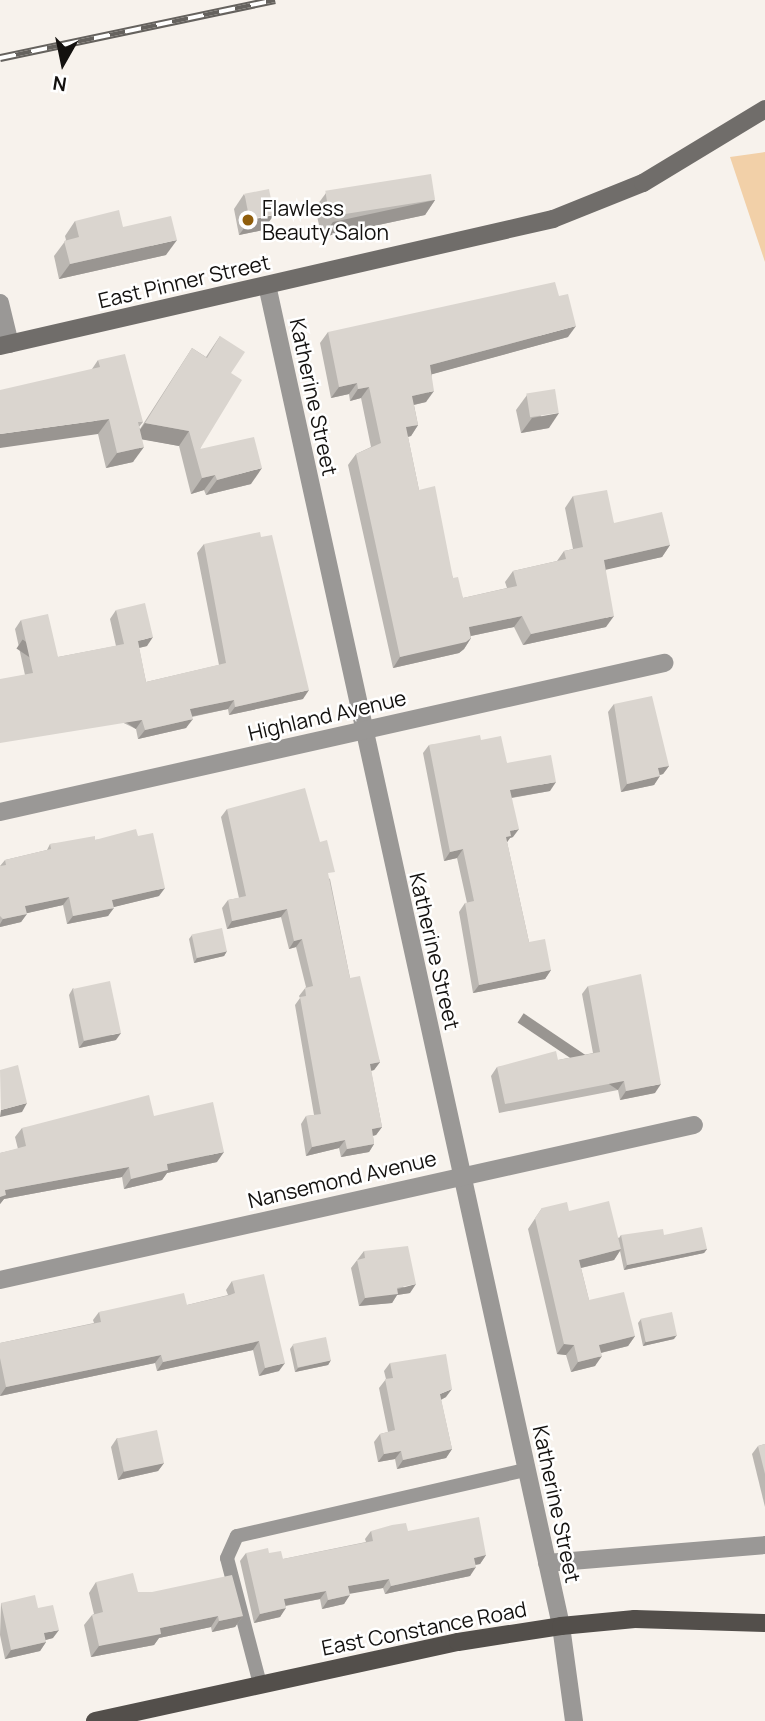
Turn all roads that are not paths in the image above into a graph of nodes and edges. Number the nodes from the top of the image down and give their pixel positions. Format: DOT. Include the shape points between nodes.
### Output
graph roads {
  1 [pos="765,109"];
  2 [pos="267,285"];
  3 [pos="0,303"];
  4 [pos="5,345"];
  5 [pos="664,663"];
  6 [pos="362,731"];
  7 [pos="0,813"];
  8 [pos="694,1125"];
  9 [pos="461,1176"];
  10 [pos="0,1280"];
  11 [pos="526,1470"];
  12 [pos="765,1545"];
  13 [pos="547,1563"];
  14 [pos="765,1623"];
  15 [pos="561,1626"];
  16 [pos="260,1684"];
  17 [pos="95,1721"];
  18 [pos="574,1721"];
  1 -- 2 [label="main road, East Pinner Street" via="643,183 552,219"];
  2 -- 4 [label="main road, East Pinner Street"];
  2 -- 6 [label="street, Katherine Street"];
  3 -- 4 [label="street"];
  5 -- 6 [label="street, Highland Avenue"];
  6 -- 7 [label="street, Highland Avenue"];
  6 -- 9 [label="street, Katherine Street"];
  8 -- 9 [label="street, Nansemond Avenue"];
  9 -- 10 [label="street, Nansemond Avenue"];
  9 -- 11 [label="street, Katherine Street"];
  11 -- 13 [label="street, Katherine Street"];
  11 -- 16 [label="lane" via="237,1536 227,1558"];
  12 -- 13 [label="street"];
  13 -- 15 [label="street, Katherine Street"];
  14 -- 15 [label="main road, East Constance Road" via="635,1619"];
  15 -- 16 [label="main road, East Constance Road" via="458,1642"];
  15 -- 18 [label="street, Katherine Street"];
  16 -- 17 [label="main road, East Constance Road"];
}
